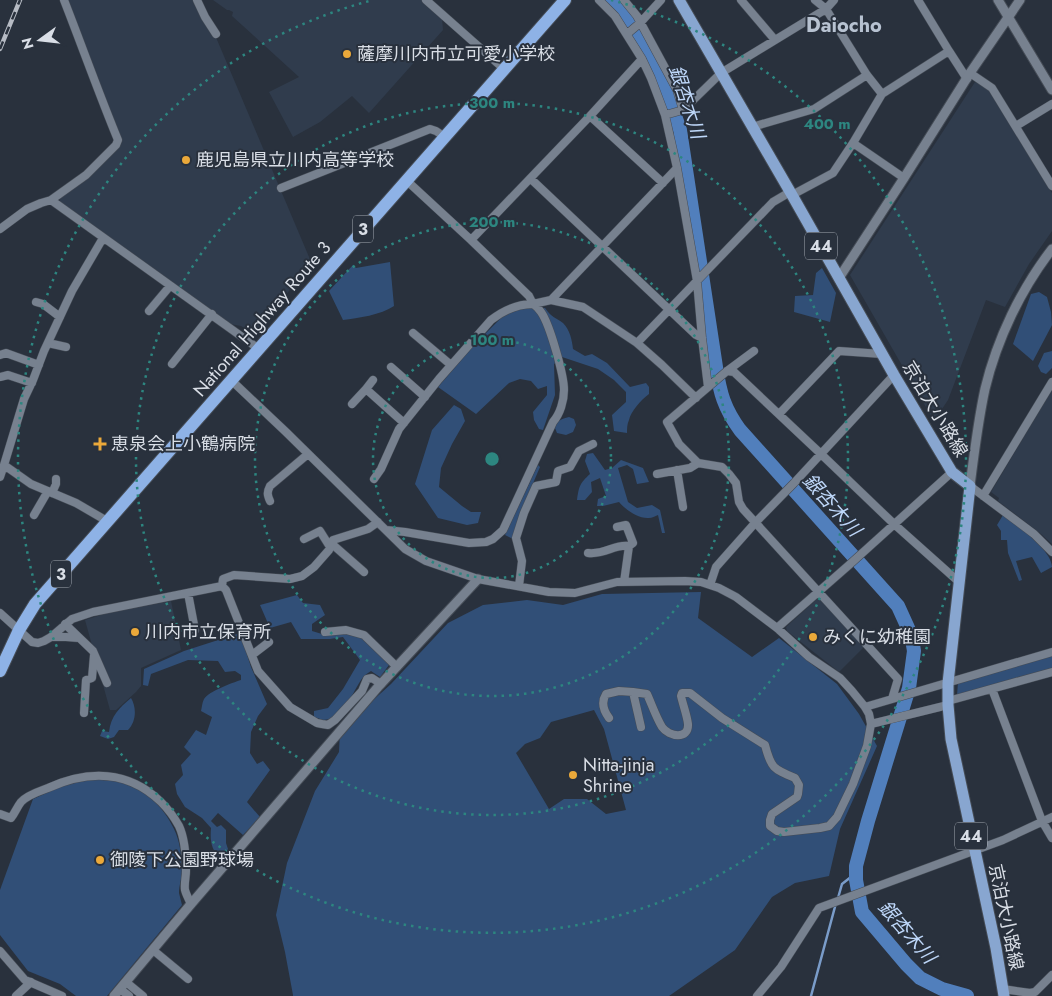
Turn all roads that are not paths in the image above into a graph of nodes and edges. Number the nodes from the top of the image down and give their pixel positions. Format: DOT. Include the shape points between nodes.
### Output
graph roads {
  1 [pos="64,0"];
  2 [pos="196,0"];
  3 [pos="426,0"];
  4 [pos="565,0"];
  5 [pos="599,0"];
  6 [pos="624,0"];
  7 [pos="661,0"];
  8 [pos="679,0"];
  9 [pos="741,0"];
  10 [pos="815,0"];
  11 [pos="834,0"];
  12 [pos="918,0"];
  13 [pos="998,0"];
  14 [pos="1020,0"];
  15 [pos="826,9"];
  16 [pos="1008,17"];
  17 [pos="639,24"];
  18 [pos="628,33"];
  19 [pos="216,34"];
  20 [pos="775,40"];
  21 [pos="949,51"];
  22 [pos="642,59"];
  23 [pos="504,68"];
  24 [pos="721,73"];
  25 [pos="867,75"];
  26 [pos="968,76"];
  27 [pos="1052,90"];
  28 [pos="882,94"];
  29 [pos="1052,104"];
  30 [pos="681,110"];
  31 [pos="666,114"];
  32 [pos="590,116"];
  33 [pos="1016,126"];
  34 [pos="752,127"];
  35 [pos="445,137"];
  36 [pos="853,143"];
  37 [pos="677,168"];
  38 [pos="904,178"];
  39 [pos="531,179"];
  40 [pos="406,180"];
  41 [pos="663,183"];
  42 [pos="1052,186"];
  43 [pos="281,188"];
  44 [pos="791,194"];
  45 [pos="51,200"];
  46 [pos="0,228"];
  47 [pos="103,238"];
  48 [pos="471,240"];
  49 [pos="602,246"];
  50 [pos="1052,249"];
  51 [pos="839,278"];
  52 [pos="699,280"];
  53 [pos="170,286"];
  54 [pos="551,300"];
  55 [pos="36,302"];
  56 [pos="533,304"];
  57 [pos="670,310"];
  58 [pos="150,311"];
  59 [pos="212,314"];
  60 [pos="60,317"];
  61 [pos="413,333"];
  62 [pos="702,338"];
  63 [pos="48,343"];
  64 [pos="637,344"];
  65 [pos="66,347"];
  66 [pos="259,349"];
  67 [pos="754,351"];
  68 [pos="882,354"];
  69 [pos="0,355"];
  70 [pos="172,364"];
  71 [pos="39,365"];
  72 [pos="451,365"];
  73 [pos="391,367"];
  74 [pos="725,373"];
  75 [pos="894,375"];
  76 [pos="0,377"];
  77 [pos="231,380"];
  78 [pos="373,380"];
  79 [pos="1052,382"];
  80 [pos="32,383"];
  81 [pos="710,386"];
  82 [pos="366,389"];
  83 [pos="424,397"];
  84 [pos="696,398"];
  85 [pos="352,404"];
  86 [pos="779,414"];
  87 [pos="404,423"];
  88 [pos="593,444"];
  89 [pos="308,454"];
  90 [pos="821,454"];
  91 [pos="698,463"];
  92 [pos="4,465"];
  93 [pos="677,470"];
  94 [pos="952,472"];
  95 [pos="657,474"];
  96 [pos="0,477"];
  97 [pos="56,479"];
  98 [pos="374,479"];
  99 [pos="970,486"];
  100 [pos="50,492"];
  101 [pos="984,496"];
  102 [pos="270,501"];
  103 [pos="683,507"];
  104 [pos="34,515"];
  105 [pos="107,521"];
  106 [pos="378,522"];
  107 [pos="755,523"];
  108 [pos="894,524"];
  109 [pos="617,527"];
  110 [pos="386,530"];
  111 [pos="304,540"];
  112 [pos="331,546"];
  113 [pos="629,546"];
  114 [pos="1052,552"];
  115 [pos="588,553"];
  116 [pos="364,572"];
  117 [pos="478,579"];
  118 [pos="624,582"];
  119 [pos="959,582"];
  120 [pos="710,585"];
  121 [pos="222,586"];
  122 [pos="518,586"];
  123 [pos="818,592"];
  124 [pos="188,593"];
  125 [pos="0,613"];
  126 [pos="65,624"];
  127 [pos="777,628"];
  128 [pos="19,630"];
  129 [pos="194,630"];
  130 [pos="325,632"];
  131 [pos="51,637"];
  132 [pos="79,638"];
  133 [pos="269,642"];
  134 [pos="1052,652"];
  135 [pos="94,653"];
  136 [pos="252,655"];
  137 [pos="397,667"];
  138 [pos="0,671"];
  139 [pos="1052,672"];
  140 [pos="107,682"];
  141 [pos="948,683"];
  142 [pos="381,684"];
  143 [pos="992,689"];
  144 [pos="633,692"];
  145 [pos="893,699"];
  146 [pos="948,703"];
  147 [pos="865,707"];
  148 [pos="84,713"];
  149 [pos="609,718"];
  150 [pos="871,724"];
  151 [pos="640,727"];
  152 [pos="0,814"];
  153 [pos="1052,817"];
  154 [pos="1042,821"];
  155 [pos="1052,838"];
  156 [pos="974,850"];
  157 [pos="191,904"];
  158 [pos="153,950"];
  159 [pos="0,951"];
  160 [pos="1052,975"];
  161 [pos="188,979"];
  162 [pos="31,982"];
  163 [pos="120,989"];
  164 [pos="1003,993"];
  165 [pos="16,996"];
  166 [pos="62,996"];
  167 [pos="129,996"];
  168 [pos="143,996"];
  169 [pos="757,996"];
  1 -- 45 [label="street" via="118,140 86,175"];
  2 -- 19 [label="street"];
  3 -- 23 [label="street"];
  4 -- 23 [label="highway, National Highway Route 3 / 3"];
  5 -- 18 [label="street"];
  6 -- 17 [label="street"];
  7 -- 17 [label="street"];
  8 -- 24 [label="main road, 京泊大小路線 / 44"];
  9 -- 20 [label="street"];
  10 -- 15 [label="street"];
  11 -- 15 [label="street"];
  12 -- 21 [label="street"];
  13 -- 16 [label="street"];
  14 -- 16 [label="street"];
  15 -- 20 [label="street"];
  15 -- 25 [label="street"];
  16 -- 26 [label="street"];
  16 -- 27 [label="street"];
  17 -- 18 [label="street"];
  17 -- 30 [label="street" via="677,90"];
  18 -- 22 [label="street"];
  20 -- 24 [label="street"];
  21 -- 26 [label="street"];
  21 -- 28 [label="street"];
  22 -- 31 [label="street"];
  22 -- 32 [label="street"];
  23 -- 35 [label="highway, National Highway Route 3 / 3"];
  24 -- 30 [label="street"];
  24 -- 34 [label="main road, 京泊大小路線 / 44"];
  25 -- 28 [label="street"];
  25 -- 34 [label="street" via="814,109"];
  26 -- 33 [label="street" via="992,88"];
  26 -- 38 [label="street"];
  28 -- 36 [label="street"];
  29 -- 33 [label="street"];
  30 -- 31 [label="street"];
  31 -- 37 [label="street"];
  32 -- 39 [label="street"];
  32 -- 41 [label="street"];
  33 -- 42 [label="street"];
  34 -- 44 [label="main road, 京泊大小路線 / 44"];
  35 -- 40 [label="highway, National Highway Route 3 / 3"];
  35 -- 43 [label="street" via="430,129"];
  36 -- 38 [label="street"];
  36 -- 44 [label="street" via="833,173"];
  37 -- 41 [label="street"];
  37 -- 52 [label="street"];
  38 -- 51 [label="street"];
  39 -- 48 [label="street"];
  39 -- 49 [label="street"];
  40 -- 48 [label="street"];
  40 -- 66 [label="highway, National Highway Route 3 / 3"];
  41 -- 49 [label="street"];
  44 -- 51 [label="main road, 京泊大小路線 / 44"];
  44 -- 52 [label="street" via="773,202"];
  45 -- 46 [label="street" via="27,209"];
  45 -- 47 [label="street"];
  47 -- 53 [label="street"];
  47 -- 60 [label="street"];
  48 -- 56 [label="street" via="529,296"];
  49 -- 54 [label="street"];
  49 -- 57 [label="street"];
  50 -- 99 [label="street" via="1022,293 995,357 980,414"];
  51 -- 68 [label="main road, 京泊大小路線 / 44"];
  52 -- 57 [label="street"];
  52 -- 62 [label="street"];
  53 -- 58 [label="street"];
  53 -- 59 [label="street"];
  54 -- 56 [label="street"];
  54 -- 64 [label="street" via="583,307"];
  55 -- 60 [label="street"];
  56 -- 72 [label="street" via="501,312"];
  56 -- 110 [label="street" via="548,326 564,393 559,416 504,530 486,542 469,543"];
  57 -- 62 [label="street"];
  57 -- 64 [label="street"];
  59 -- 66 [label="street"];
  59 -- 70 [label="street"];
  60 -- 63 [label="street"];
  61 -- 72 [label="street"];
  62 -- 81 [label="street"];
  63 -- 65 [label="street"];
  63 -- 71 [label="street"];
  64 -- 84 [label="street"];
  66 -- 77 [label="highway, National Highway Route 3 / 3"];
  67 -- 74 [label="street"];
  68 -- 75 [label="main road, 京泊大小路線 / 44"];
  68 -- 86 [label="street" via="838,351"];
  69 -- 71 [label="street"];
  71 -- 80 [label="street"];
  72 -- 83 [label="street"];
  73 -- 83 [label="street"];
  74 -- 81 [label="street"];
  74 -- 86 [label="street" via="734,372"];
  75 -- 90 [label="street"];
  75 -- 94 [label="main road, 京泊大小路線 / 44"];
  76 -- 80 [label="street" via="8,375"];
  77 -- 89 [label="street"];
  77 -- 105 [label="highway, National Highway Route 3 / 3"];
  78 -- 82 [label="street"];
  79 -- 101 [label="street"];
  80 -- 92 [label="street"];
  81 -- 84 [label="street"];
  82 -- 85 [label="street"];
  82 -- 87 [label="street"];
  83 -- 87 [label="street"];
  84 -- 91 [label="street" via="667,422 679,444"];
  86 -- 90 [label="street"];
  87 -- 98 [label="street"];
  88 -- 122 [label="street" via="579,452 570,467 558,471 556,482 536,486 516,538 522,561"];
  89 -- 102 [label="street" via="270,486 267,492"];
  89 -- 106 [label="street"];
  90 -- 107 [label="street"];
  90 -- 108 [label="street"];
  91 -- 93 [label="street"];
  91 -- 107 [label="street" via="722,468 729,474 736,483 739,502"];
  92 -- 96 [label="street"];
  92 -- 100 [label="street" via="31,484"];
  93 -- 95 [label="street"];
  93 -- 103 [label="street"];
  94 -- 99 [label="main road, 京泊大小路線 / 44"];
  94 -- 108 [label="street"];
  97 -- 100 [label="street"];
  99 -- 101 [label="street"];
  99 -- 119 [label="main road, 京泊大小路線 / 44"];
  100 -- 104 [label="street"];
  100 -- 105 [label="street"];
  101 -- 114 [label="street"];
  105 -- 128 [label="highway, National Highway Route 3 / 3" via="35,604"];
  106 -- 110 [label="street"];
  106 -- 112 [label="street" via="368,529 333,540"];
  107 -- 120 [label="street" via="716,567"];
  107 -- 123 [label="street"];
  108 -- 119 [label="street"];
  108 -- 123 [label="street"];
  109 -- 113 [label="street" via="626,525 633,543"];
  110 -- 117 [label="street" via="405,549 426,561"];
  111 -- 112 [label="street" via="320,531"];
  112 -- 116 [label="street"];
  112 -- 121 [label="street" via="302,576 290,579 234,575 223,579"];
  113 -- 115 [label="street" via="622,545 600,554"];
  113 -- 118 [label="street"];
  117 -- 122 [label="street"];
  117 -- 137 [label="street"];
  118 -- 120 [label="street" via="684,581"];
  118 -- 122 [label="street" via="575,592 549,592"];
  119 -- 141 [label="main road, 京泊大小路線 / 44"];
  120 -- 127 [label="street" via="736,596"];
  121 -- 124 [label="street"];
  121 -- 136 [label="street"];
  123 -- 127 [label="street"];
  123 -- 145 [label="street" via="898,679"];
  124 -- 126 [label="street" via="93,612"];
  124 -- 129 [label="street"];
  125 -- 128 [label="street"];
  126 -- 131 [label="street"];
  126 -- 132 [label="street"];
  127 -- 147 [label="street" via="840,678"];
  128 -- 131 [label="street" via="35,643"];
  128 -- 138 [label="highway, National Highway Route 3 / 3"];
  130 -- 137 [label="street" via="346,630 364,635"];
  131 -- 132 [label="street"];
  132 -- 135 [label="street"];
  133 -- 136 [label="street"];
  134 -- 141 [label="street"];
  135 -- 140 [label="street"];
  135 -- 148 [label="street" via="92,678 86,680"];
  136 -- 142 [label="street" via="258,670 290,707 322,724 328,725 335,720 362,691 367,679 372,678"];
  137 -- 142 [label="street"];
  139 -- 143 [label="street"];
  141 -- 145 [label="street"];
  141 -- 146 [label="main road, 京泊大小路線 / 44"];
  142 -- 157 [label="street"];
  143 -- 146 [label="street"];
  143 -- 154 [label="street"];
  144 -- 149 [label="street" via="606,694 603,708"];
  144 -- 150 [label="street" via="647,694 662,727 669,734 675,736 687,730 681,696 685,692 765,745 769,761 776,770 795,778 799,785 797,797 772,814 770,824 777,831 784,832 820,828 833,822 853,784"];
  144 -- 151 [label="street"];
  145 -- 147 [label="street"];
  146 -- 150 [label="street"];
  146 -- 156 [label="main road, 京泊大小路線 / 44" via="951,739"];
  147 -- 150 [label="street"];
  152 -- 157 [label="street" via="11,818 22,800 63,781 104,776 139,784 169,810 180,827 184,844 185,890"];
  153 -- 154 [label="street"];
  154 -- 155 [label="street"];
  154 -- 156 [label="street"];
  156 -- 164 [label="main road, 京泊大小路線 / 44"];
  156 -- 169 [label="street" via="819,908 781,967"];
  157 -- 158 [label="street"];
  158 -- 161 [label="street"];
  158 -- 163 [label="street"];
  159 -- 162 [label="street" via="25,980"];
  160 -- 164 [label="street" via="1035,992"];
  162 -- 165 [label="street"];
  162 -- 166 [label="street"];
  163 -- 167 [label="street"];
  163 -- 168 [label="street"];
}
